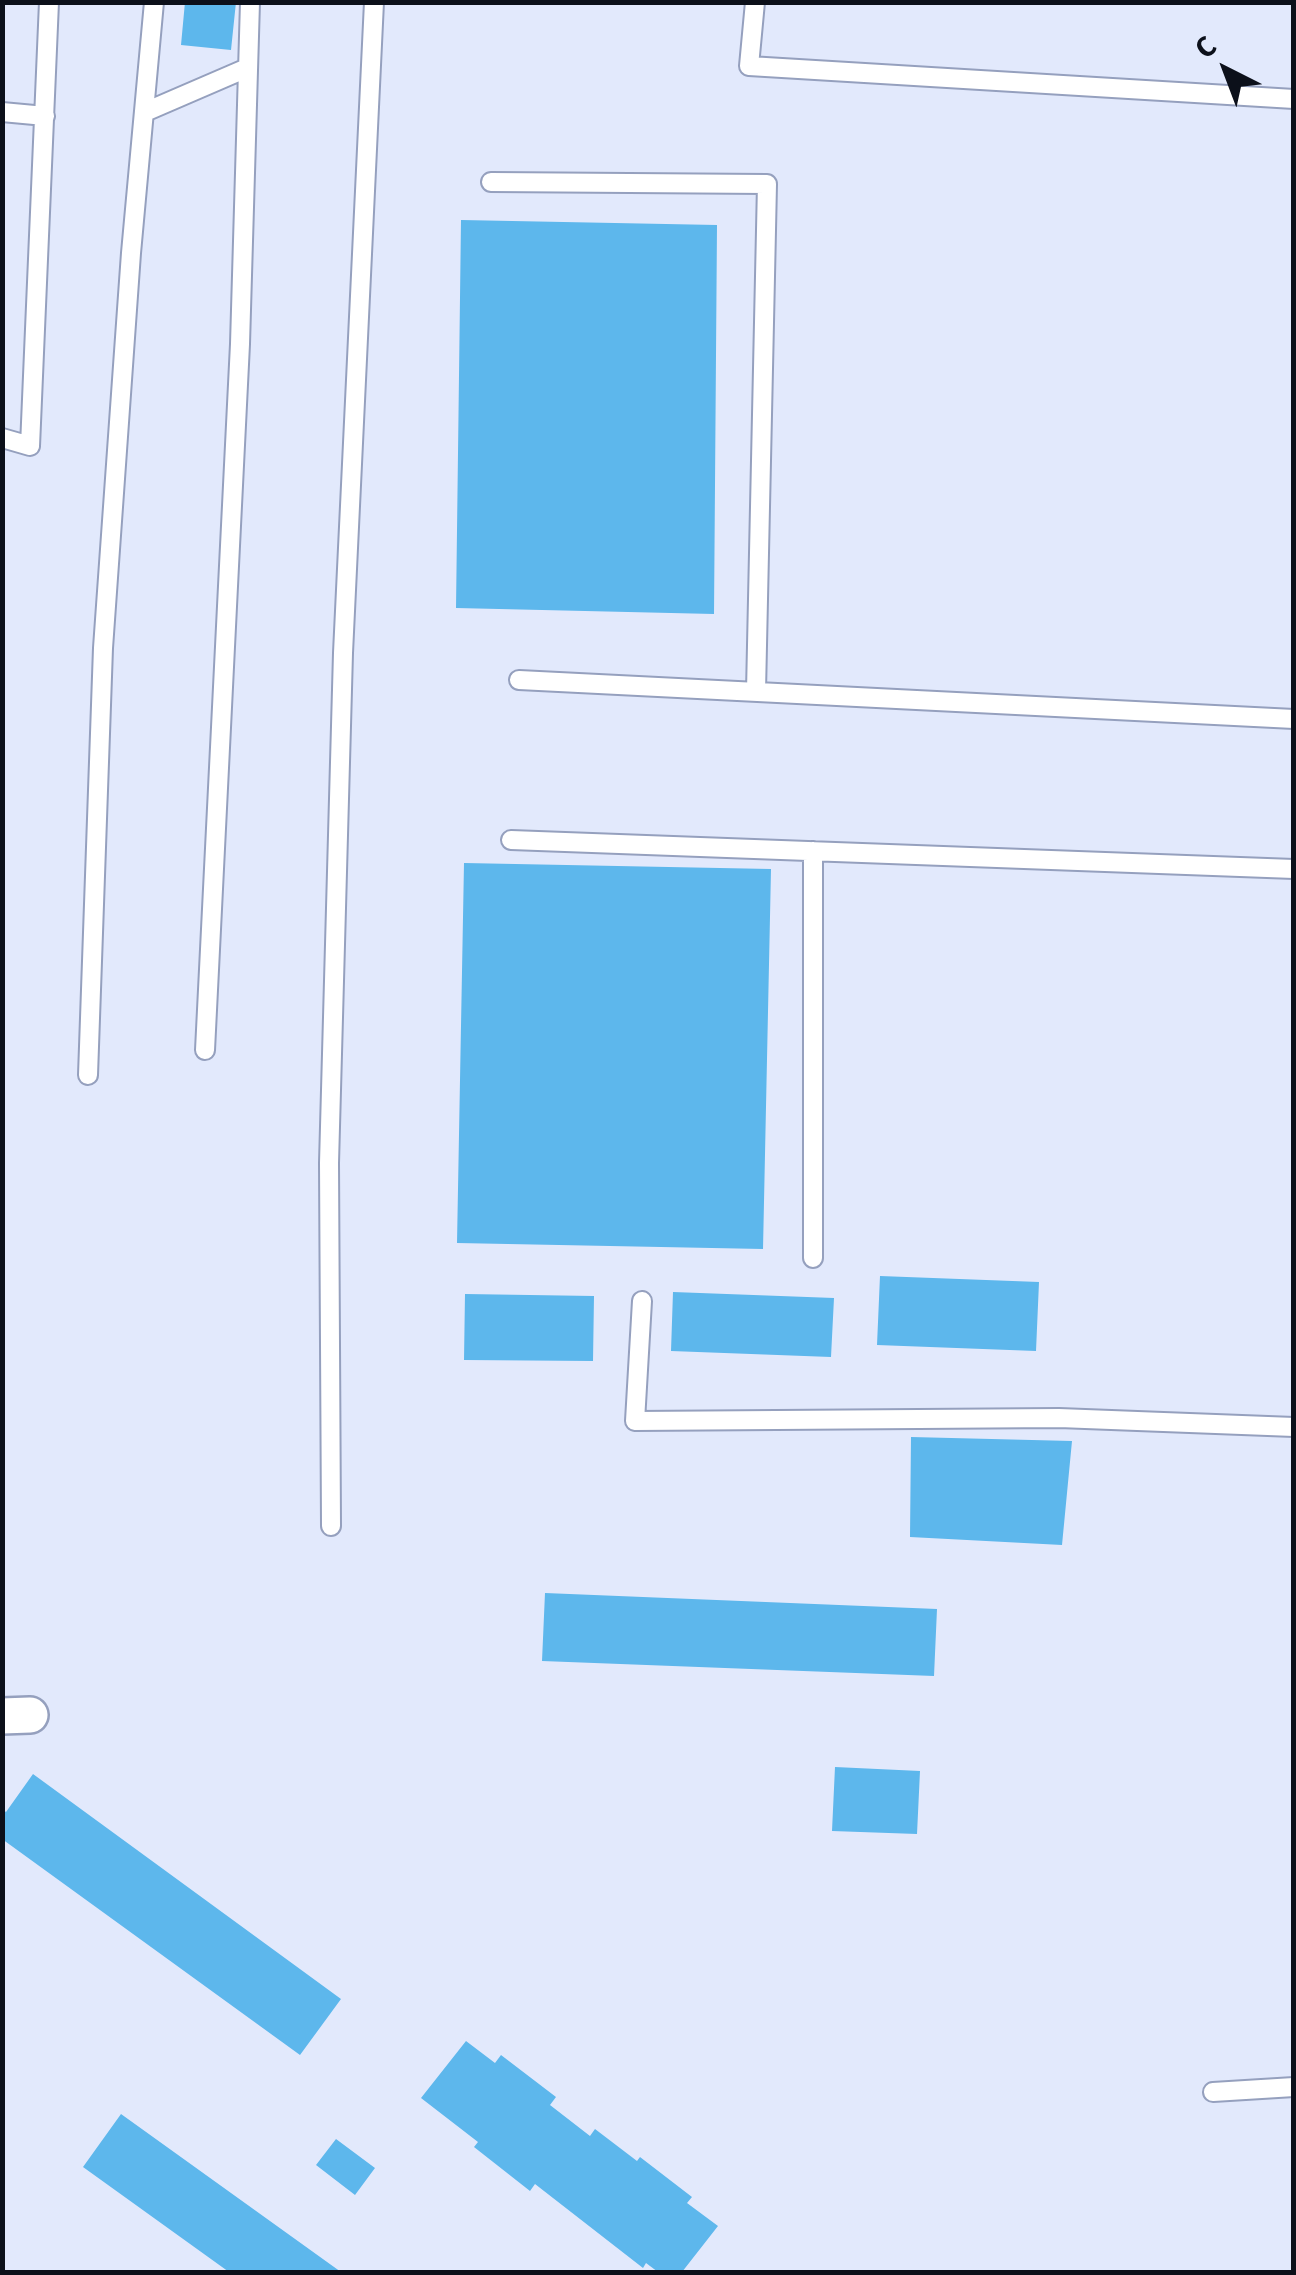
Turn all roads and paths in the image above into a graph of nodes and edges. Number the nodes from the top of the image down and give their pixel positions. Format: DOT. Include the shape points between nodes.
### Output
graph roads {
  1 [pos="49,2"];
  2 [pos="154,2"];
  3 [pos="250,2"];
  4 [pos="374,2"];
  5 [pos="755,2"];
  6 [pos="247,68"];
  7 [pos="1294,98"];
  8 [pos="2,112"];
  9 [pos="145,112"];
  10 [pos="45,116"];
  11 [pos="491,182"];
  12 [pos="2,438"];
  13 [pos="519,680"];
  14 [pos="756,691"];
  15 [pos="1294,719"];
  16 [pos="511,840"];
  17 [pos="813,851"];
  18 [pos="1294,869"];
  19 [pos="205,1050"];
  20 [pos="88,1075"];
  21 [pos="813,1258"];
  22 [pos="642,1301"];
  23 [pos="1294,1427"];
  24 [pos="331,1526"];
  25 [pos="1294,2087"];
  26 [pos="1212,2092"];
  1 -- 10 [label="lane"];
  2 -- 9 [label="lane"];
  3 -- 6 [label="lane"];
  4 -- 24 [label="lane" via="340,751 329,1162"];
  5 -- 7 [label="lane" via="749,66"];
  6 -- 9 [label="lane"];
  6 -- 19 [label="lane"];
  8 -- 10 [label="lane"];
  9 -- 20 [label="lane" via="103,648"];
  10 -- 12 [label="lane" via="30,446"];
  11 -- 14 [label="lane" via="766,184"];
  13 -- 14 [label="lane"];
  14 -- 15 [label="lane"];
  16 -- 17 [label="lane"];
  17 -- 18 [label="lane"];
  17 -- 21 [label="lane"];
  22 -- 23 [label="lane" via="635,1421 1059,1418"];
  25 -- 26 [label="lane"];
}
